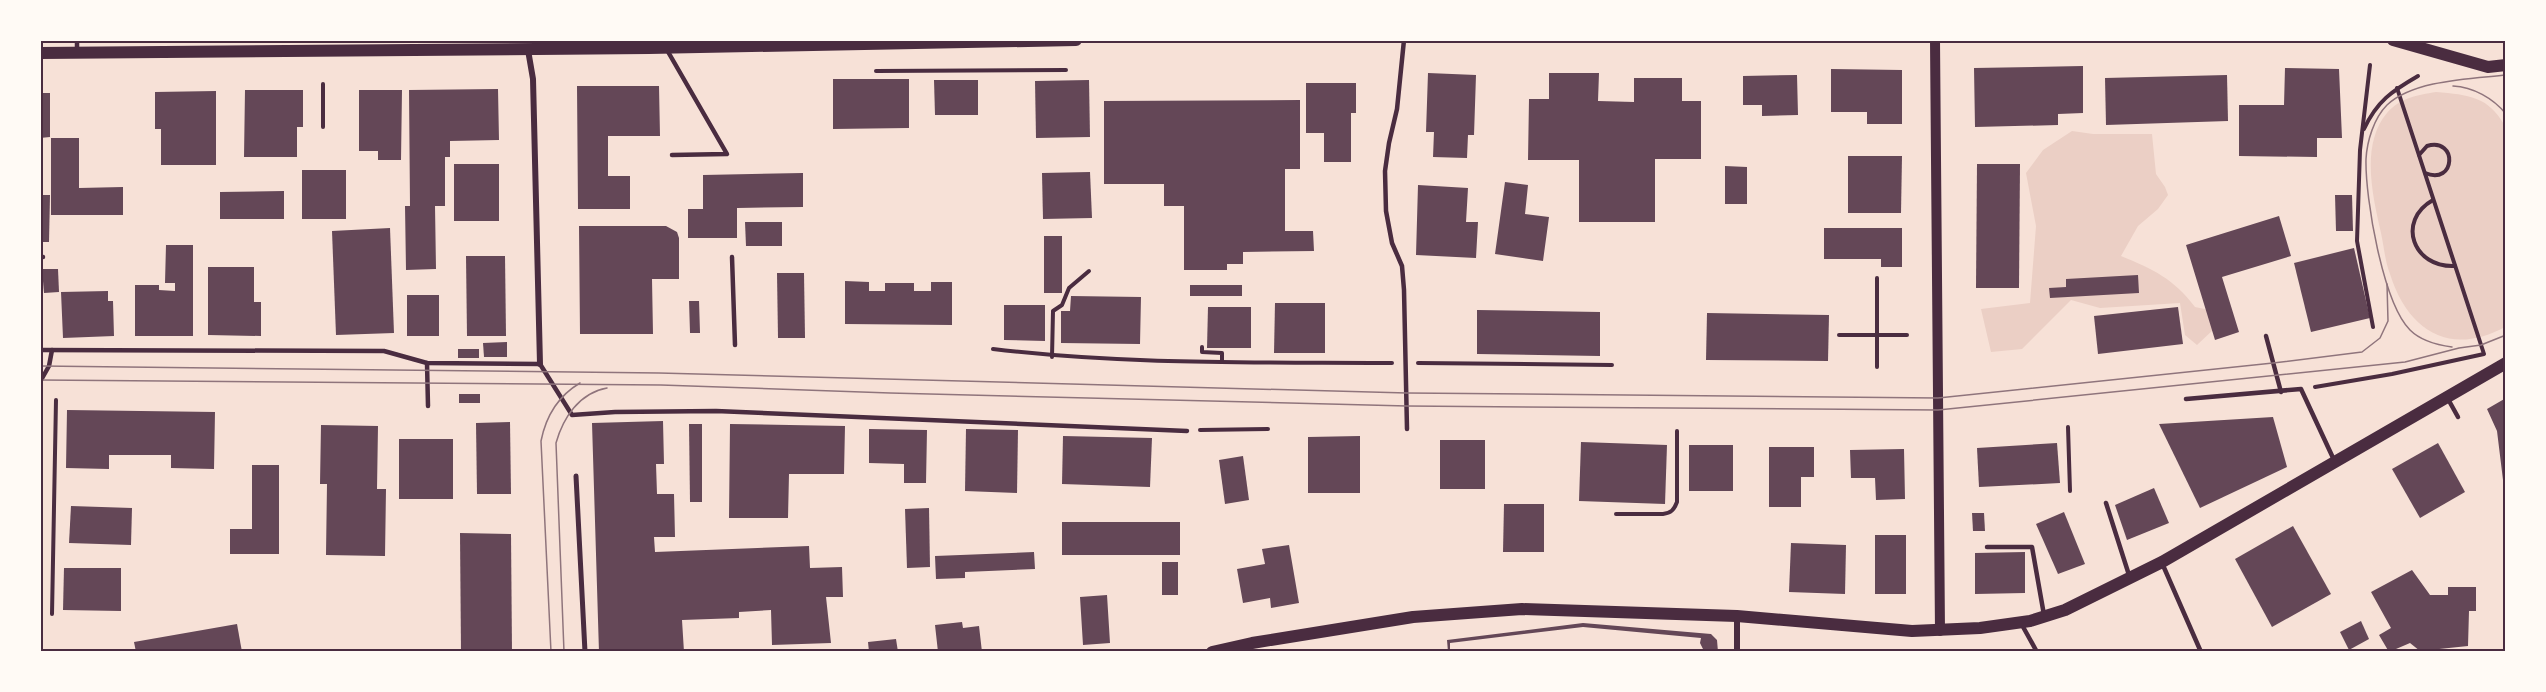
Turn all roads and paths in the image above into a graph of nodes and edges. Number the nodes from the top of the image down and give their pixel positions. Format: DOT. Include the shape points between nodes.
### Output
graph roads {
  1 [pos="1076,40"];
  2 [pos="1404,40"];
  3 [pos="1935,40"];
  4 [pos="2395,41"];
  5 [pos="708,44"];
  6 [pos="528,45"];
  7 [pos="77,47"];
  8 [pos="666,48"];
  9 [pos="40,53"];
  10 [pos="2370,65"];
  11 [pos="2505,65"];
  12 [pos="2488,67"];
  13 [pos="1066,70"];
  14 [pos="876,71"];
  15 [pos="2418,76"];
  16 [pos="2505,76"];
  17 [pos="322,84"];
  18 [pos="2397,88"];
  19 [pos="322,127"];
  20 [pos="2362,132"];
  21 [pos="672,155"];
  22 [pos="2419,156"];
  23 [pos="2425,173"];
  24 [pos="2433,200"];
  25 [pos="732,257"];
  26 [pos="2455,266"];
  27 [pos="1089,271"];
  28 [pos="1877,278"];
  29 [pos="2373,327"];
  30 [pos="1839,335"];
  31 [pos="1877,335"];
  32 [pos="1907,335"];
  33 [pos="2266,336"];
  34 [pos="735,345"];
  35 [pos="1202,347"];
  36 [pos="993,349"];
  37 [pos="40,350"];
  38 [pos="52,350"];
  39 [pos="1052,357"];
  40 [pos="1213,362"];
  41 [pos="1222,362"];
  42 [pos="428,363"];
  43 [pos="2505,363"];
  44 [pos="540,364"];
  45 [pos="1877,367"];
  46 [pos="40,382"];
  47 [pos="2301,389"];
  48 [pos="2281,392"];
  49 [pos="2447,397"];
  50 [pos="2187,399"];
  51 [pos="56,400"];
  52 [pos="428,406"];
  53 [pos="2458,417"];
  54 [pos="2068,427"];
  55 [pos="1268,429"];
  56 [pos="1407,429"];
  57 [pos="1187,431"];
  58 [pos="1677,432"];
  59 [pos="2335,462"];
  60 [pos="576,476"];
  61 [pos="2070,491"];
  62 [pos="2106,503"];
  63 [pos="1617,514"];
  64 [pos="1987,547"];
  65 [pos="2162,562"];
  66 [pos="2130,578"];
  67 [pos="52,614"];
  68 [pos="1737,616"];
  69 [pos="2045,618"];
  70 [pos="2021,622"];
  71 [pos="1940,630"];
  72 [pos="1253,647"];
  73 [pos="585,651"];
  74 [pos="1212,651"];
  75 [pos="1737,651"];
  76 [pos="2037,651"];
  77 [pos="2201,651"];
  1 -- 5 [label="main road"];
  2 -- 56 [label="lane" via="1397,109 1386,162 1386,201 1392,243 1402,266"];
  3 -- 71 [label="street"];
  4 -- 12 [label="main road"];
  5 -- 8 [label="main road"];
  6 -- 7 [label="main road"];
  6 -- 8 [label="main road"];
  6 -- 44 [label="street" via="533,79"];
  7 -- 9 [label="main road"];
  8 -- 21 [label="lane" via="727,154"];
  10 -- 20 [label="path"];
  11 -- 12 [label="main road"];
  12 -- 16 [label="main road"];
  13 -- 14 [label="path"];
  15 -- 18 [label="path"];
  17 -- 19 [label="path"];
  18 -- 20 [label="path" via="2372,112"];
  18 -- 22 [label="path"];
  20 -- 29 [label="path" via="2357,241"];
  22 -- 23 [label="path"];
  22 -- 23 [label="path" via="2431,145 2440,146 2448,155 2449,164 2444,172 2436,176"];
  23 -- 24 [label="path"];
  24 -- 26 [label="path"];
  24 -- 26 [label="path" via="2416,216 2415,244 2433,263"];
  25 -- 34 [label="lane"];
  26 -- 47 [label="path" via="2484,354"];
  27 -- 39 [label="path" via="1069,288 1062,305 1053,311"];
  28 -- 31 [label="path"];
  30 -- 31 [label="path"];
  31 -- 32 [label="path"];
  31 -- 45 [label="path"];
  33 -- 48 [label="lane"];
  35 -- 41 [label="path" via="1202,352 1222,353"];
  36 -- 39 [label="path"];
  37 -- 38 [label="lane"];
  38 -- 42 [label="lane" via="384,351"];
  38 -- 46 [label="lane"];
  39 -- 40 [label="path"];
  42 -- 44 [label="lane"];
  42 -- 52 [label="lane"];
  43 -- 49 [label="main road"];
  44 -- 57 [label="lane" via="572,415 716,411"];
  47 -- 48 [label="lane"];
  47 -- 59 [label="lane"];
  48 -- 50 [label="lane"];
  49 -- 53 [label="lane"];
  49 -- 59 [label="main road"];
  51 -- 67 [label="path"];
  54 -- 61 [label="path"];
  55 -- 57 [label="path"];
  58 -- 63 [label="path" via="1674,509 1663,514"];
  59 -- 65 [label="main road"];
  60 -- 73 [label="street"];
  62 -- 66 [label="lane"];
  64 -- 69 [label="lane" via="2032,547"];
  65 -- 66 [label="main road"];
  65 -- 77 [label="lane"];
  66 -- 69 [label="main road"];
  68 -- 71 [label="main road"];
  68 -- 72 [label="main road" via="1522,609 1413,617"];
  68 -- 75 [label="street"];
  69 -- 70 [label="main road"];
  70 -- 71 [label="main road"];
  70 -- 76 [label="lane"];
  72 -- 74 [label="main road"];
}
